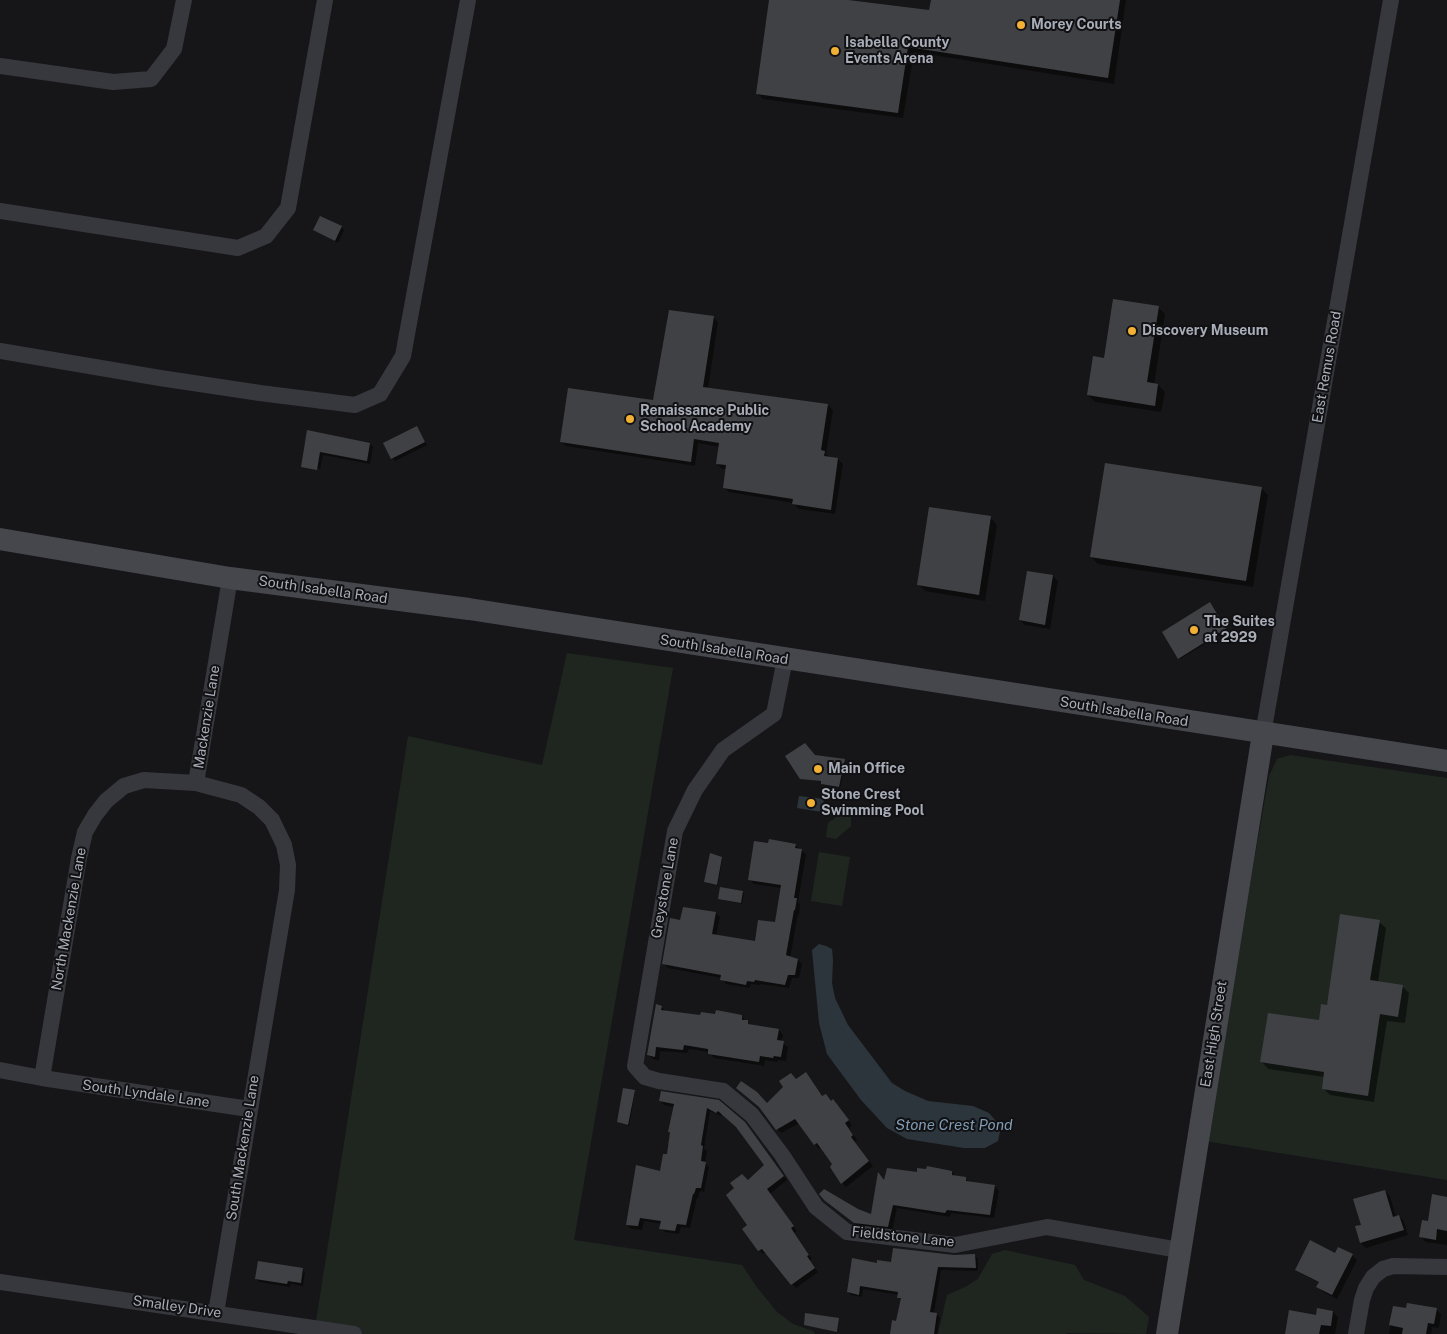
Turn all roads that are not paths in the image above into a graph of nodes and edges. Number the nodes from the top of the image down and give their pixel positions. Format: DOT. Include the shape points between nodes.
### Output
graph roads {
  1 [pos="184,0"];
  2 [pos="325,0"];
  3 [pos="468,0"];
  4 [pos="1391,0"];
  5 [pos="0,66"];
  6 [pos="0,211"];
  7 [pos="0,351"];
  8 [pos="0,538"];
  9 [pos="230,578"];
  10 [pos="785,659"];
  11 [pos="1263,734"];
  12 [pos="1447,762"];
  13 [pos="196,783"];
  14 [pos="271,983"];
  15 [pos="635,1066"];
  16 [pos="0,1070"];
  17 [pos="42,1078"];
  18 [pos="249,1109"];
  19 [pos="1179,1250"];
  20 [pos="1447,1267"];
  21 [pos="0,1282"];
  22 [pos="216,1313"];
  23 [pos="354,1334"];
  24 [pos="1166,1334"];
  25 [pos="1356,1334"];
  1 -- 5 [label="street" via="174,49 151,79 113,82"];
  2 -- 6 [label="street" via="288,208 266,236 238,248"];
  3 -- 7 [label="street" via="403,356 380,394 354,405 160,378"];
  4 -- 11 [label="street, East Remus Road"];
  8 -- 9 [label="main road, South Isabella Road"];
  9 -- 10 [label="main road, South Isabella Road" via="469,609"];
  9 -- 13 [label="street, Mackenzie Lane"];
  10 -- 11 [label="main road, South Isabella Road"];
  10 -- 15 [label="street, Greystone Lane" via="774,714 723,750 695,790 674,830"];
  11 -- 12 [label="main road, South Isabella Road"];
  11 -- 19 [label="main road, East High Street"];
  13 -- 14 [label="street, Mackenzie Lane" via="241,795 259,807 272,820 284,845 288,865 287,890"];
  13 -- 17 [label="street, North Mackenzie Lane" via="144,780 124,786 106,801 85,832"];
  14 -- 18 [label="street, South Mackenzie Lane"];
  15 -- 19 [label="street, Fieldstone Lane" via="645,1077 659,1081 723,1091 752,1115 816,1207 847,1232 954,1245 1047,1228"];
  16 -- 17 [label="street, South Lyndale Lane"];
  17 -- 18 [label="street, South Lyndale Lane"];
  18 -- 22 [label="street, South Mackenzie Lane"];
  19 -- 24 [label="main road, East High Street"];
  20 -- 25 [label="street" via="1393,1266 1383,1269 1366,1288"];
  21 -- 22 [label="street, Smalley Drive"];
  22 -- 23 [label="street, Smalley Drive"];
}
